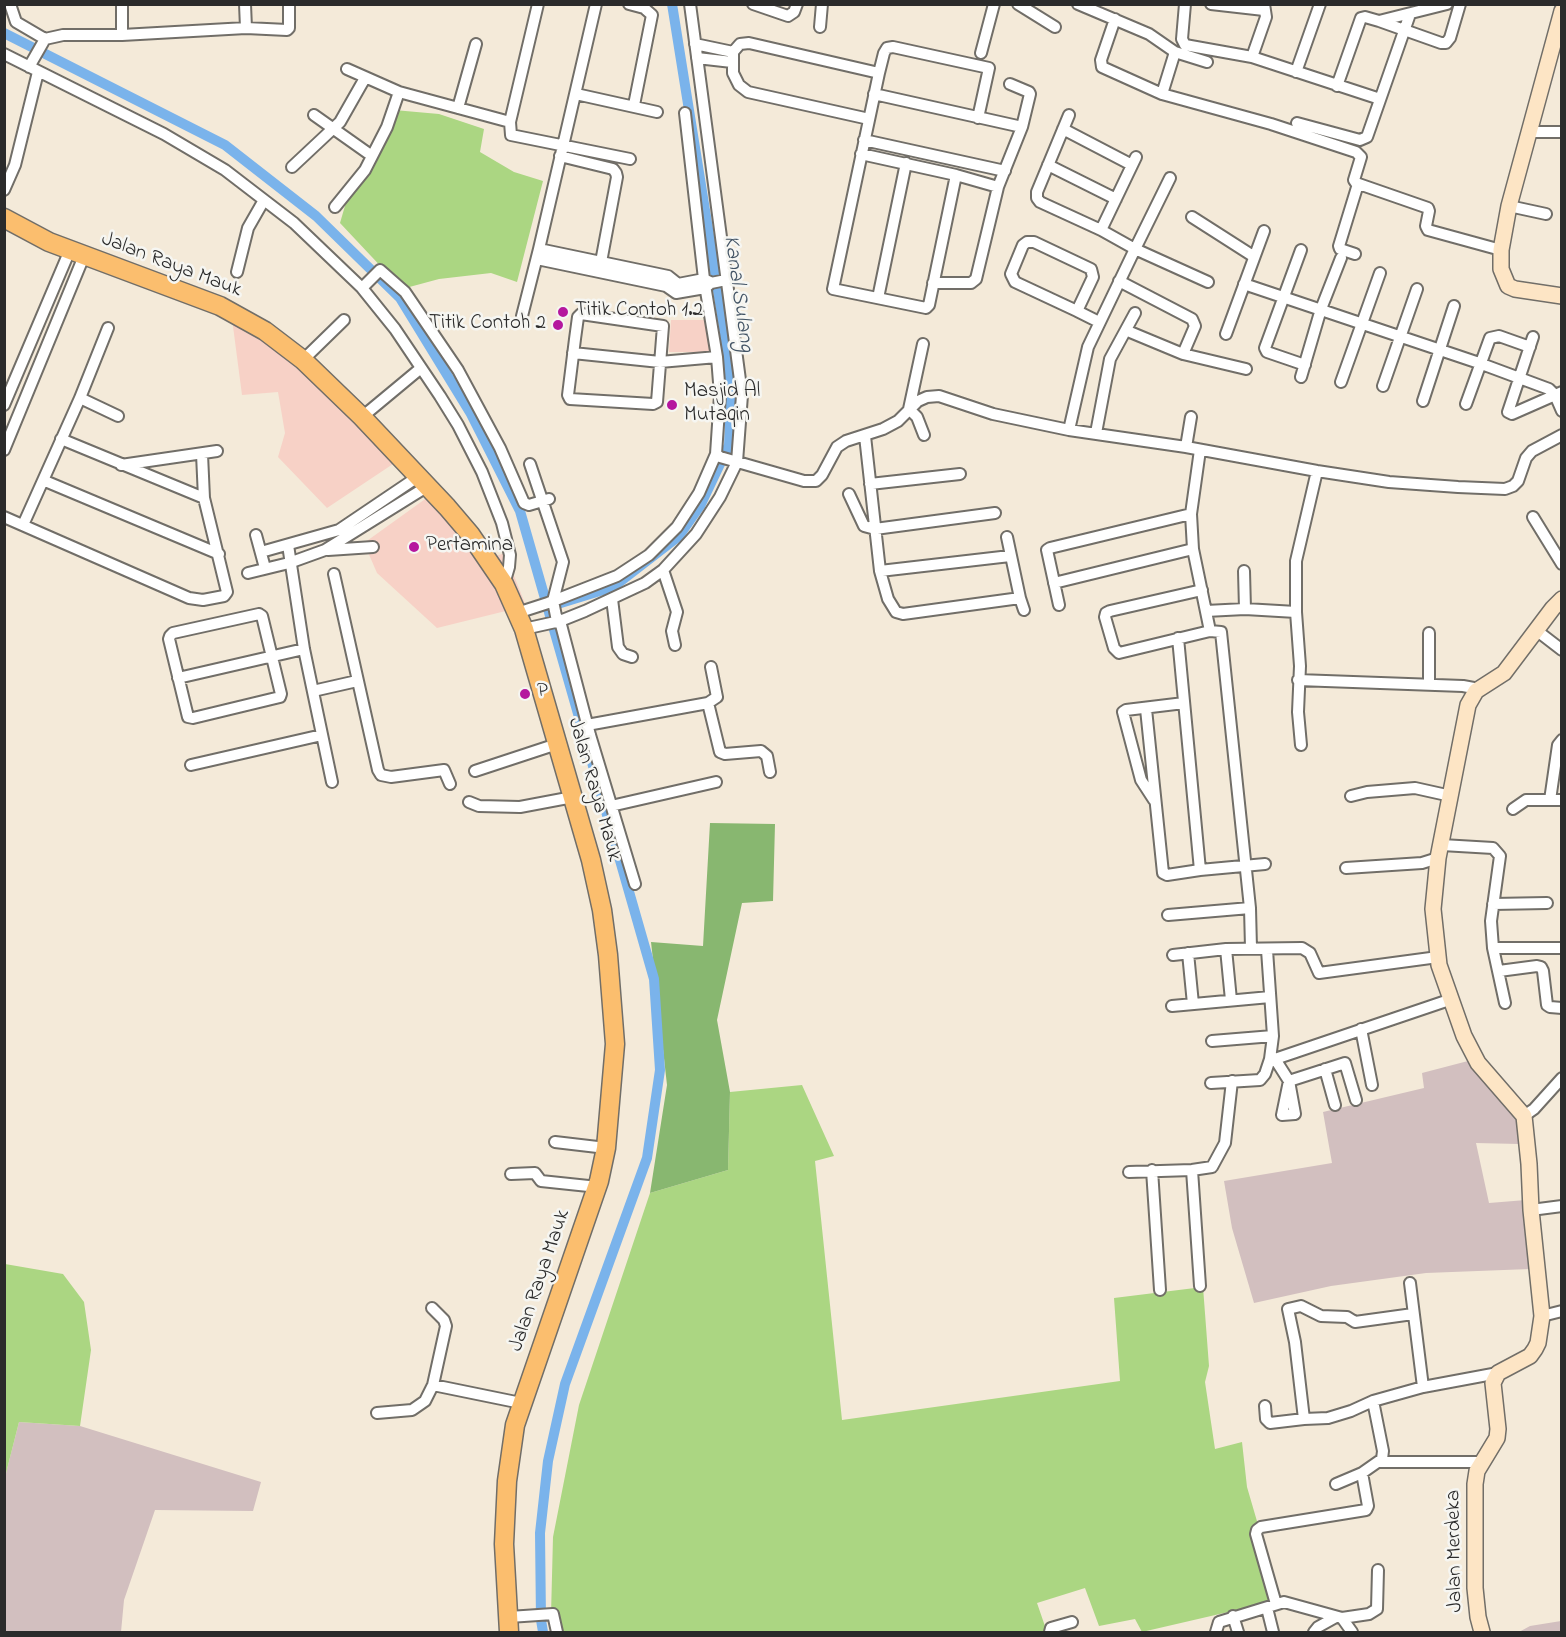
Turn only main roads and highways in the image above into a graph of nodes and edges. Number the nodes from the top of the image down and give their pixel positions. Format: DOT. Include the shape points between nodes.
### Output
graph roads {
  1 [pos="4,218"];
  2 [pos="511,1622"];
  1 -- 2 [label="main road, Jalan Raya Mauk" via="49,242 231,311 303,360 423,481 480,547 525,619 602,910 612,982 615,1044 606,1148 598,1187 515,1425 504,1544"];
}
